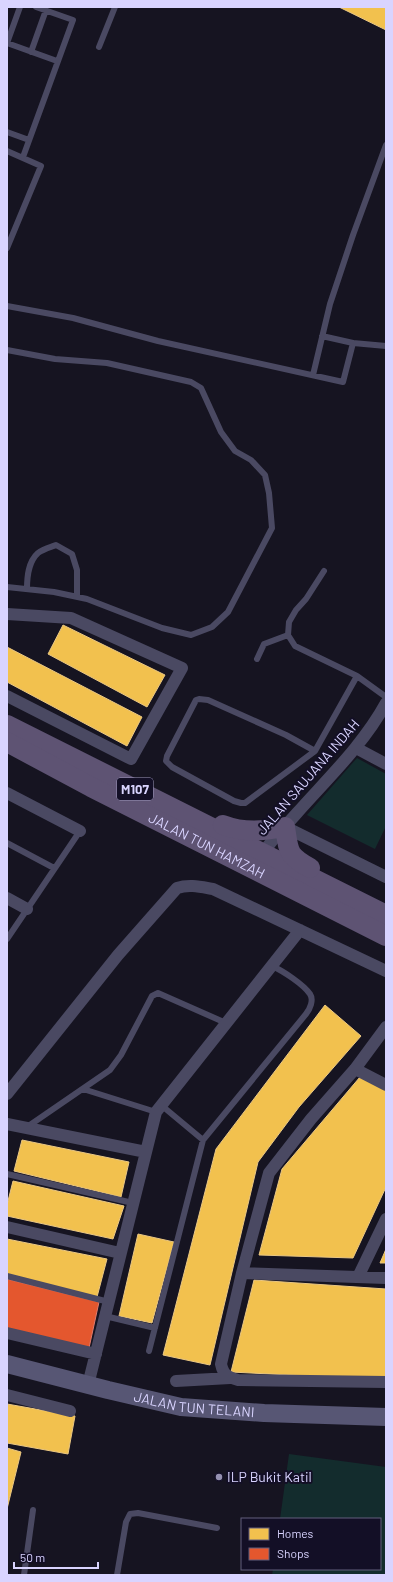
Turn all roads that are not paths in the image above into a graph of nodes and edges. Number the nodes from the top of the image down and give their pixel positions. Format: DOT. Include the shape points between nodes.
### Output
graph roads {
  1 [pos="20,7"];
  2 [pos="36,7"];
  3 [pos="115,7"];
  4 [pos="46,10"];
  5 [pos="7,43"];
  6 [pos="99,47"];
  7 [pos="31,52"];
  8 [pos="57,61"];
  9 [pos="7,132"];
  10 [pos="29,140"];
  11 [pos="386,144"];
  12 [pos="7,151"];
  13 [pos="23,157"];
  14 [pos="7,248"];
  15 [pos="7,306"];
  16 [pos="322,336"];
  17 [pos="353,343"];
  18 [pos="386,346"];
  19 [pos="8,351"];
  20 [pos="313,375"];
  21 [pos="324,571"];
  22 [pos="7,587"];
  23 [pos="27,589"];
  24 [pos="77,596"];
  25 [pos="7,614"];
  26 [pos="288,635"];
  27 [pos="257,659"];
  28 [pos="357,676"];
  29 [pos="7,696"];
  30 [pos="386,696"];
  31 [pos="386,703"];
  32 [pos="9,730"];
  33 [pos="356,748"];
  34 [pos="315,751"];
  35 [pos="386,764"];
  36 [pos="142,792"];
  37 [pos="7,793"];
  38 [pos="285,827"];
  39 [pos="80,831"];
  40 [pos="7,844"];
  41 [pos="258,862"];
  42 [pos="54,868"];
  43 [pos="386,877"];
  44 [pos="7,898"];
  45 [pos="27,909"];
  46 [pos="336,912"];
  47 [pos="386,915"];
  48 [pos="300,930"];
  49 [pos="386,936"];
  50 [pos="7,939"];
  51 [pos="386,940"];
  52 [pos="272,966"];
  53 [pos="386,971"];
  54 [pos="226,1023"];
  55 [pos="386,1027"];
  56 [pos="355,1069"];
  57 [pos="386,1085"];
  58 [pos="83,1089"];
  59 [pos="7,1094"];
  60 [pos="158,1109"];
  61 [pos="7,1124"];
  62 [pos="26,1128"];
  63 [pos="203,1140"];
  64 [pos="146,1152"];
  65 [pos="7,1174"];
  66 [pos="133,1203"];
  67 [pos="386,1219"];
  68 [pos="7,1227"];
  69 [pos="120,1253"];
  70 [pos="242,1273"];
  71 [pos="7,1276"];
  72 [pos="358,1277"];
  73 [pos="386,1278"];
  74 [pos="109,1302"];
  75 [pos="105,1316"];
  76 [pos="154,1328"];
  77 [pos="7,1333"];
  78 [pos="149,1351"];
  79 [pos="96,1354"];
  80 [pos="7,1364"];
  81 [pos="230,1378"];
  82 [pos="176,1381"];
  83 [pos="386,1382"];
  84 [pos="88,1385"];
  85 [pos="7,1395"];
  86 [pos="70,1411"];
  87 [pos="386,1417"];
  88 [pos="33,1510"];
  89 [pos="217,1528"];
  90 [pos="24,1575"];
  91 [pos="117,1575"];
  1 -- 5 [label="lane"];
  2 -- 4 [label="lane"];
  3 -- 6 [label="lane"];
  4 -- 7 [label="lane"];
  4 -- 8 [label="lane" via="73,20"];
  5 -- 7 [label="lane"];
  7 -- 8 [label="lane"];
  8 -- 10 [label="lane"];
  9 -- 10 [label="lane"];
  10 -- 13 [label="lane"];
  11 -- 16 [label="lane" via="348,249"];
  12 -- 13 [label="lane"];
  13 -- 14 [label="lane" via="41,166"];
  15 -- 20 [label="lane" via="73,318 158,341"];
  16 -- 17 [label="lane"];
  16 -- 20 [label="lane"];
  17 -- 18 [label="lane"];
  17 -- 20 [label="lane" via="343,382"];
  19 -- 24 [label="lane" via="55,359 107,363 192,382 201,388 221,432 235,450 251,460 265,475 272,528 228,612 212,627 191,635 162,628"];
  21 -- 26 [label="lane" via="289,622"];
  22 -- 23 [label="lane"];
  23 -- 24 [label="lane"];
  23 -- 24 [label="lane" via="28,571 38,553 56,545 72,554 78,570"];
  25 -- 29 [label="street" via="71,618 182,668 131,759"];
  26 -- 27 [label="lane" via="264,644"];
  26 -- 28 [label="lane" via="295,646"];
  28 -- 30 [label="lane"];
  28 -- 34 [label="lane"];
  31 -- 33 [label="street, JALAN SAUJANA INDAH"];
  32 -- 36 [label="main road, JALAN TUN HAMZAH / M107"];
  32 -- 41 [label="main road, JALAN TUN HAMZAH / M107" via="91,787"];
  33 -- 35 [label="street"];
  33 -- 38 [label="street, JALAN SAUJANA INDAH"];
  34 -- 34 [label="lane" via="250,801 241,804 172,767 166,761 196,700 199,699 208,700"];
  36 -- 38 [label="main road" via="230,828 263,831"];
  36 -- 41 [label="main road, JALAN TUN HAMZAH / M107"];
  37 -- 39 [label="street"];
  38 -- 41 [label="street, JALAN SAUJANA INDAH"];
  38 -- 43 [label="street"];
  38 -- 47 [label="main road" via="291,855 296,860"];
  39 -- 42 [label="lane"];
  40 -- 42 [label="lane"];
  41 -- 46 [label="main road, JALAN TUN HAMZAH / M107"];
  41 -- 47 [label="main road, JALAN TUN HAMZAH / M107"];
  42 -- 45 [label="lane"];
  44 -- 45 [label="street"];
  45 -- 50 [label="lane"];
  46 -- 49 [label="main road, JALAN TUN HAMZAH / M107"];
  46 -- 51 [label="main road"];
  48 -- 52 [label="street"];
  48 -- 53 [label="street"];
  48 -- 59 [label="street" via="213,889 184,886 177,888 118,955"];
  52 -- 54 [label="street"];
  52 -- 63 [label="lane" via="288,975 310,994 310,1008"];
  54 -- 58 [label="lane" via="158,993 155,994 116,1063"];
  54 -- 60 [label="street"];
  55 -- 56 [label="street"];
  56 -- 57 [label="street"];
  56 -- 70 [label="street" via="311,1119 269,1173"];
  58 -- 60 [label="lane"];
  58 -- 62 [label="lane"];
  60 -- 63 [label="lane"];
  60 -- 64 [label="street"];
  61 -- 62 [label="street"];
  62 -- 64 [label="street"];
  63 -- 76 [label="lane"];
  64 -- 66 [label="street"];
  65 -- 66 [label="lane"];
  66 -- 69 [label="street"];
  67 -- 72 [label="street"];
  68 -- 69 [label="street"];
  69 -- 74 [label="street"];
  70 -- 72 [label="street"];
  70 -- 81 [label="street" via="221,1364 223,1372"];
  71 -- 74 [label="lane"];
  72 -- 73 [label="street"];
  74 -- 75 [label="street"];
  75 -- 76 [label="lane"];
  75 -- 79 [label="street"];
  76 -- 78 [label="lane"];
  77 -- 79 [label="street"];
  79 -- 84 [label="street"];
  80 -- 84 [label="street, JALAN TUN TELANI"];
  81 -- 82 [label="street"];
  81 -- 83 [label="street"];
  84 -- 87 [label="street, JALAN TUN TELANI" via="159,1402 202,1409"];
  85 -- 86 [label="street"];
  88 -- 90 [label="lane"];
  89 -- 91 [label="lane" via="138,1513 130,1514 126,1522"];
}
